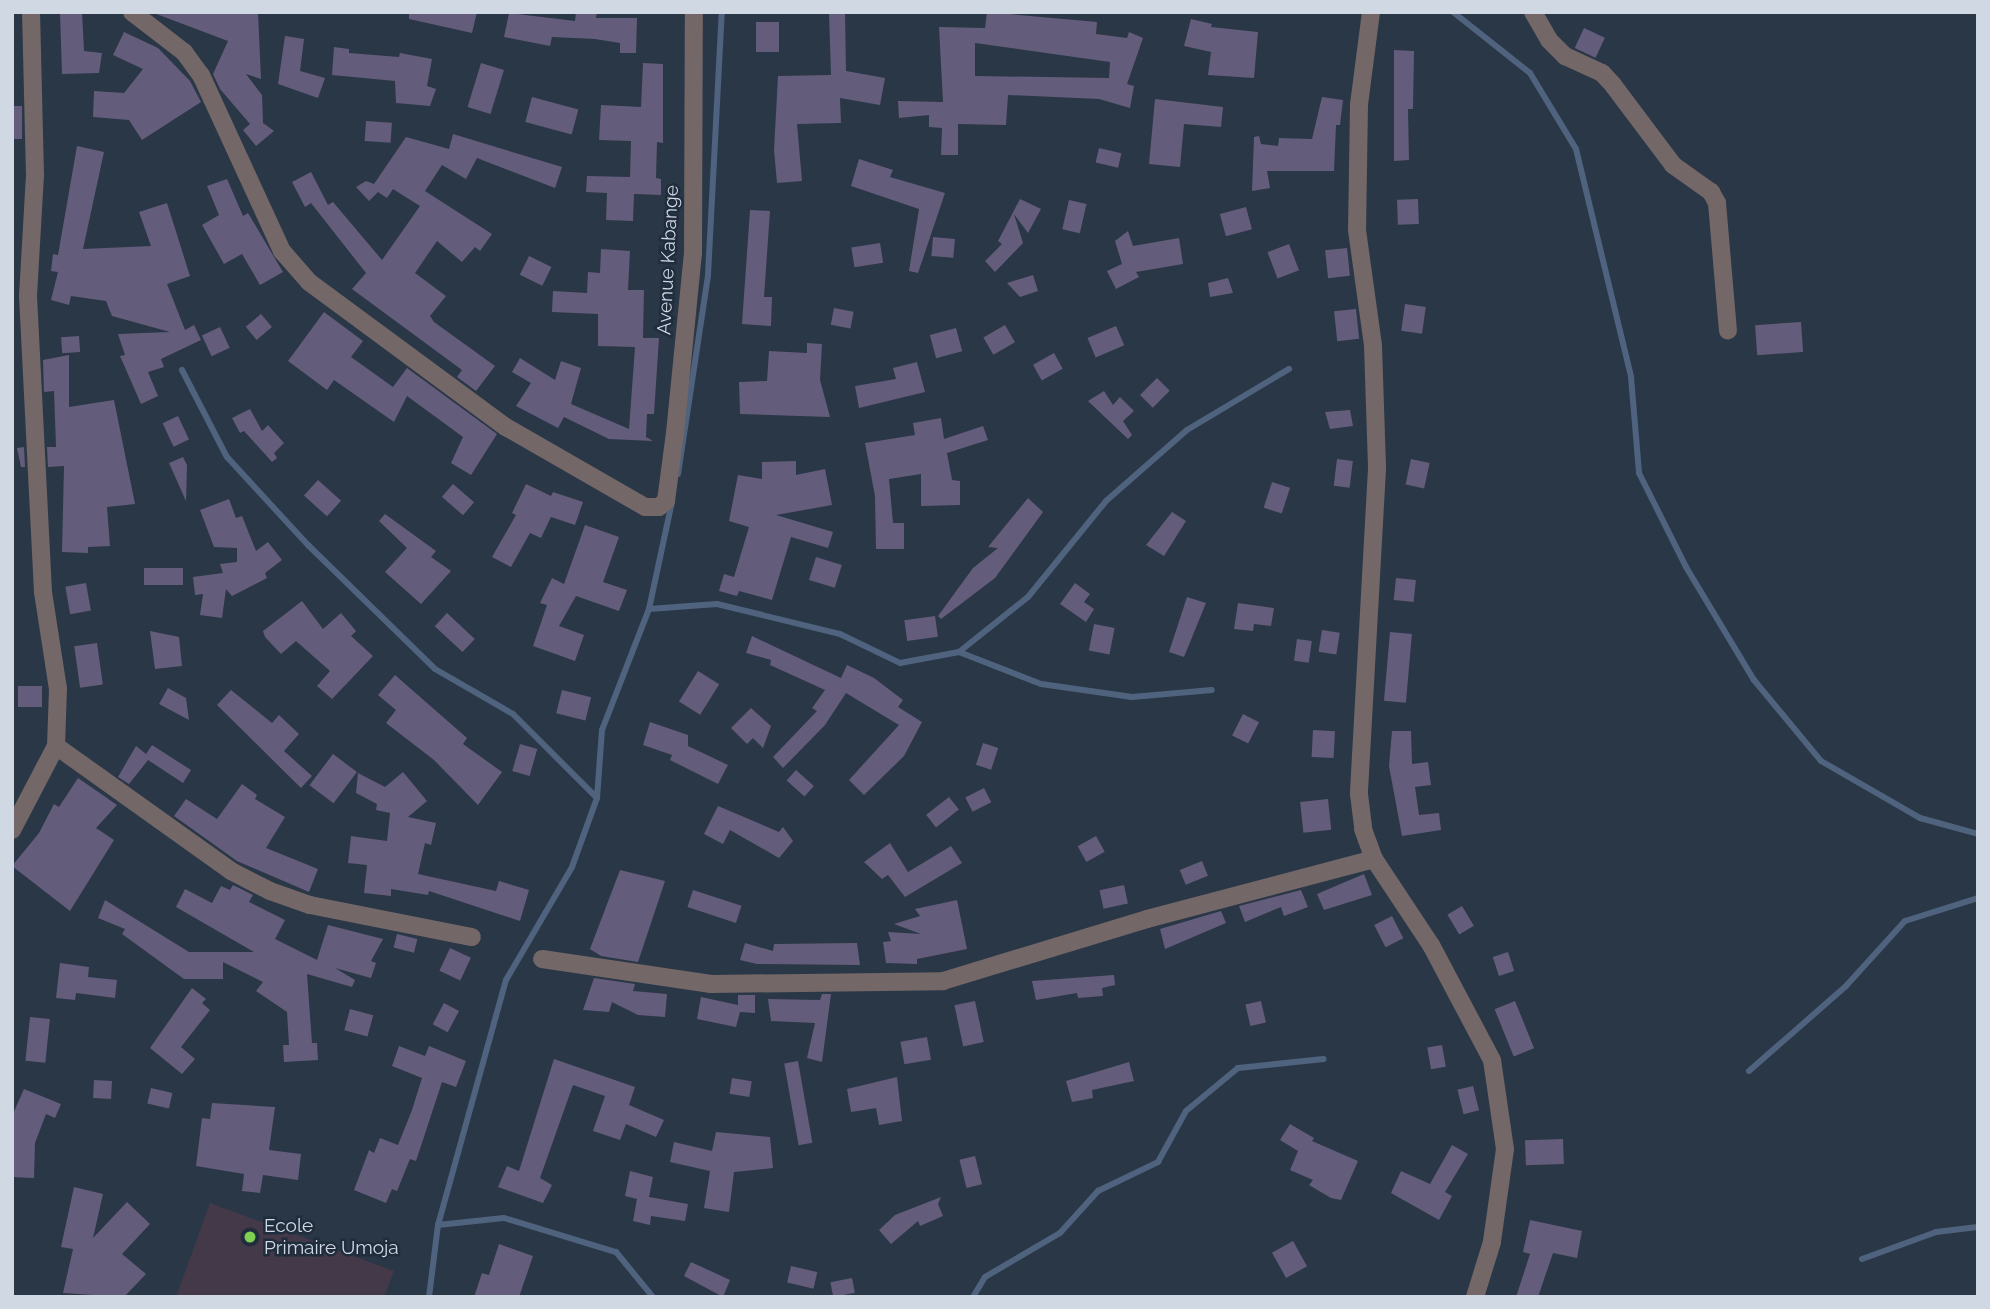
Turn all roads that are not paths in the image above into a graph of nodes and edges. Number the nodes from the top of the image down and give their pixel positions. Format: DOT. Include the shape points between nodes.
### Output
graph roads {
  1 [pos="31,12"];
  2 [pos="132,12"];
  3 [pos="694,12"];
  4 [pos="1371,12"];
  5 [pos="1533,12"];
  6 [pos="1728,331"];
  7 [pos="56,746"];
  8 [pos="12,830"];
  9 [pos="1374,859"];
  10 [pos="472,937"];
  11 [pos="542,959"];
  12 [pos="1475,1297"];
  1 -- 7 [label="street" via="35,175 28,296 43,592 58,689"];
  2 -- 3 [label="street, Avenue Kabange" via="184,52 201,75 282,251 309,282 506,426 645,506 659,507 666,500 675,433 693,253"];
  4 -- 9 [label="street" via="1359,104 1357,230 1373,346 1377,469 1358,762 1363,829"];
  5 -- 6 [label="street" via="1549,40 1565,56 1602,73 1673,165 1711,192 1717,203"];
  7 -- 8 [label="street"];
  7 -- 10 [label="street" via="231,871 270,891 310,905"];
  9 -- 11 [label="street" via="1147,919 943,981 711,984"];
  9 -- 12 [label="street" via="1431,945 1492,1060 1505,1149 1492,1242"];
}
